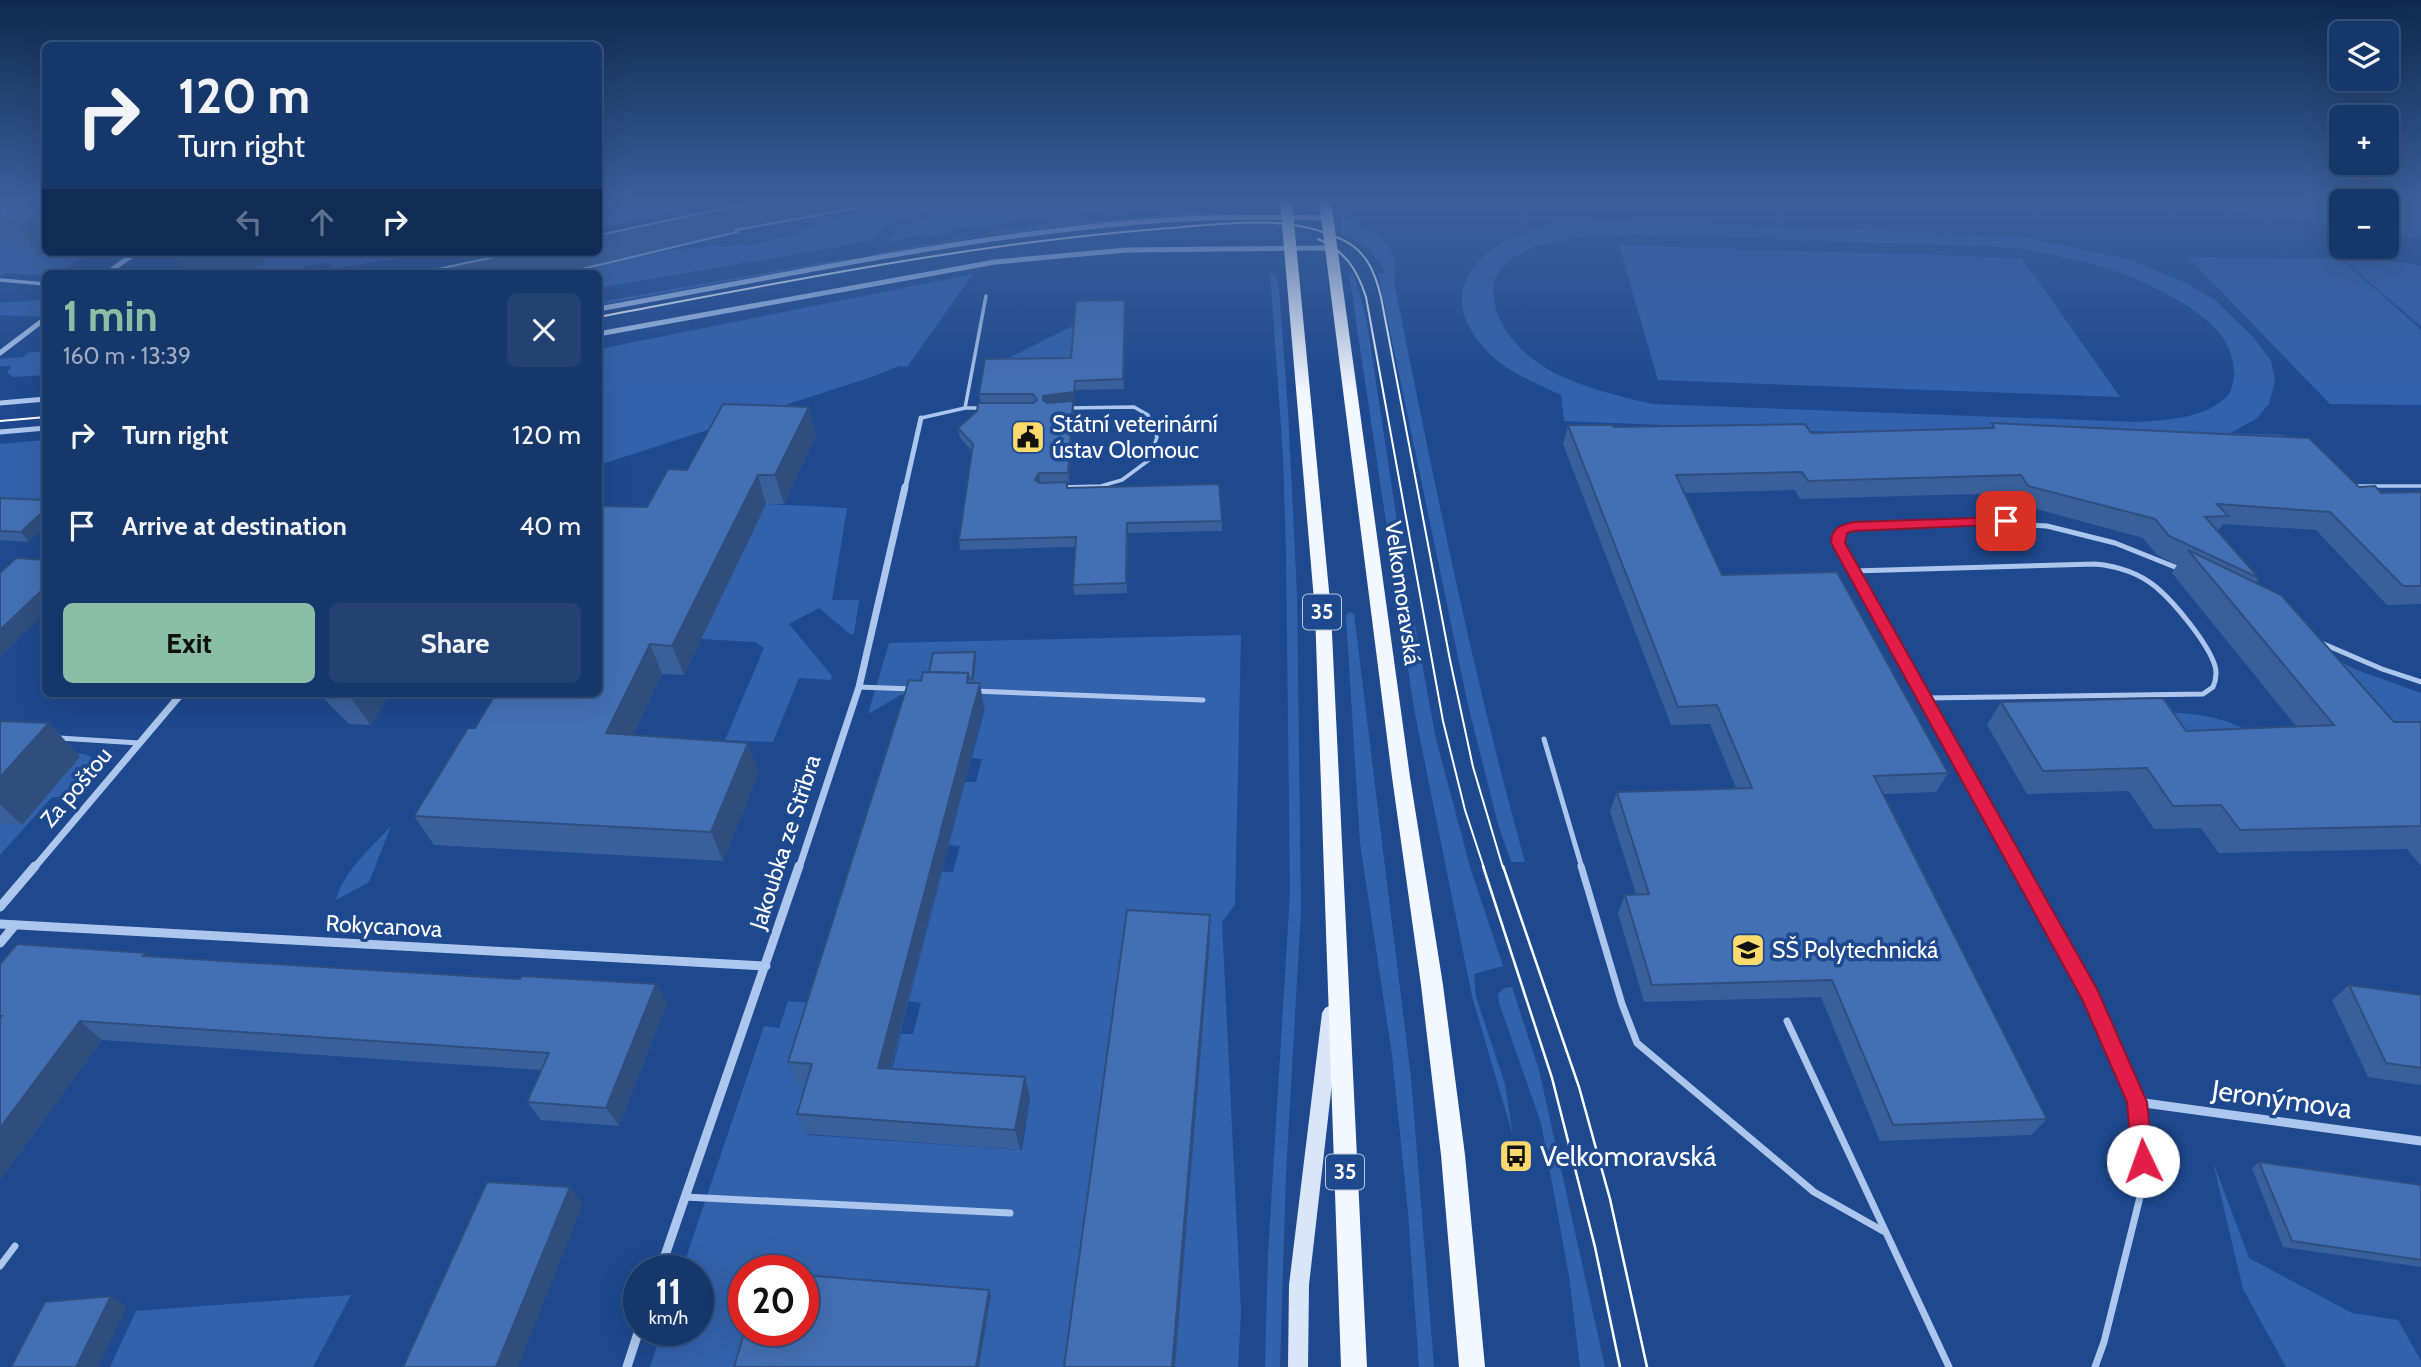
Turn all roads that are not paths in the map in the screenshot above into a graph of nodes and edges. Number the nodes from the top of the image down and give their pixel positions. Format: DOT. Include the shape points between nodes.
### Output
graph roads {
  1 [pos="845,265"];
  2 [pos="980,265"];
  3 [pos="1291,265"];
  4 [pos="1332,265"];
  5 [pos="0,280"];
  6 [pos="42,284"];
  7 [pos="986,296"];
  8 [pos="602,308"];
  9 [pos="42,321"];
  10 [pos="602,333"];
  11 [pos="0,353"];
  12 [pos="42,398"];
  13 [pos="0,403"];
  14 [pos="965,408"];
  15 [pos="993,408"];
  16 [pos="1060,408"];
  17 [pos="921,418"];
  18 [pos="42,428"];
  19 [pos="0,432"];
  20 [pos="2340,486"];
  21 [pos="2421,486"];
  22 [pos="1054,487"];
  23 [pos="1853,571"];
  24 [pos="2186,572"];
  25 [pos="2315,639"];
  26 [pos="2421,682"];
  27 [pos="859,687"];
  28 [pos="914,689"];
  29 [pos="969,691"];
  30 [pos="179,697"];
  31 [pos="1925,698"];
  32 [pos="1203,699"];
  33 [pos="46,738"];
  34 [pos="1544,739"];
  35 [pos="139,743"];
  36 [pos="0,907"];
  37 [pos="0,924"];
  38 [pos="15,925"];
  39 [pos="0,943"];
  40 [pos="766,966"];
  41 [pos="1336,976"];
  42 [pos="1787,1021"];
  43 [pos="2137,1102"];
  44 [pos="2421,1141"];
  45 [pos="685,1197"];
  46 [pos="1010,1213"];
  47 [pos="1883,1231"];
  48 [pos="15,1246"];
  49 [pos="665,1255"];
  50 [pos="0,1266"];
  51 [pos="634,1346"];
  52 [pos="627,1367"];
  53 [pos="1298,1367"];
  54 [pos="1354,1367"];
  55 [pos="1472,1367"];
  56 [pos="1949,1367"];
  57 [pos="2095,1367"];
  1 -- 8 [label="street"];
  2 -- 10 [label="street"];
  3 -- 41 [label="main road, 35" via="1322,612"];
  4 -- 55 [label="main road, Velkomoravská" via="1434,998"];
  5 -- 6 [label="lane"];
  7 -- 14 [label="lane"];
  9 -- 11 [label="street"];
  12 -- 13 [label="street"];
  14 -- 15 [label="lane"];
  14 -- 17 [label="lane"];
  16 -- 22 [label="lane" via="1135,408 1152,417 1155,444 1149,460 1122,481"];
  17 -- 27 [label="street, Jakoubka ze Stříbra"];
  18 -- 19 [label="street"];
  20 -- 21 [label="lane"];
  23 -- 24 [label="lane" via="1838,543 1838,535 1847,528 2006,521 2082,534"];
  23 -- 31 [label="lane"];
  23 -- 31 [label="lane" via="2095,564 2118,568 2162,593 2213,659 2217,680 2203,694"];
  25 -- 26 [label="lane"];
  27 -- 28 [label="lane"];
  27 -- 40 [label="street, Jakoubka ze Stříbra"];
  29 -- 32 [label="lane"];
  30 -- 35 [label="street, Za poštou"];
  31 -- 43 [label="lane" via="2090,995"];
  33 -- 35 [label="lane"];
  34 -- 47 [label="lane" via="1637,1043 1814,1192"];
  35 -- 36 [label="street, Za poštou"];
  37 -- 38 [label="street, Rokycanova"];
  38 -- 39 [label="street"];
  38 -- 40 [label="street, Rokycanova"];
  40 -- 45 [label="street, Jakoubka ze Stříbra"];
  41 -- 53 [label="street" via="1299,1285"];
  41 -- 54 [label="main road, 35"];
  42 -- 47 [label="lane"];
  43 -- 44 [label="street, Jeronýmova"];
  43 -- 57 [label="lane" via="2143,1185"];
  45 -- 46 [label="lane"];
  45 -- 49 [label="street, Jakoubka ze Stříbra"];
  47 -- 56 [label="lane"];
  48 -- 50 [label="lane"];
  51 -- 52 [label="street"];
}
